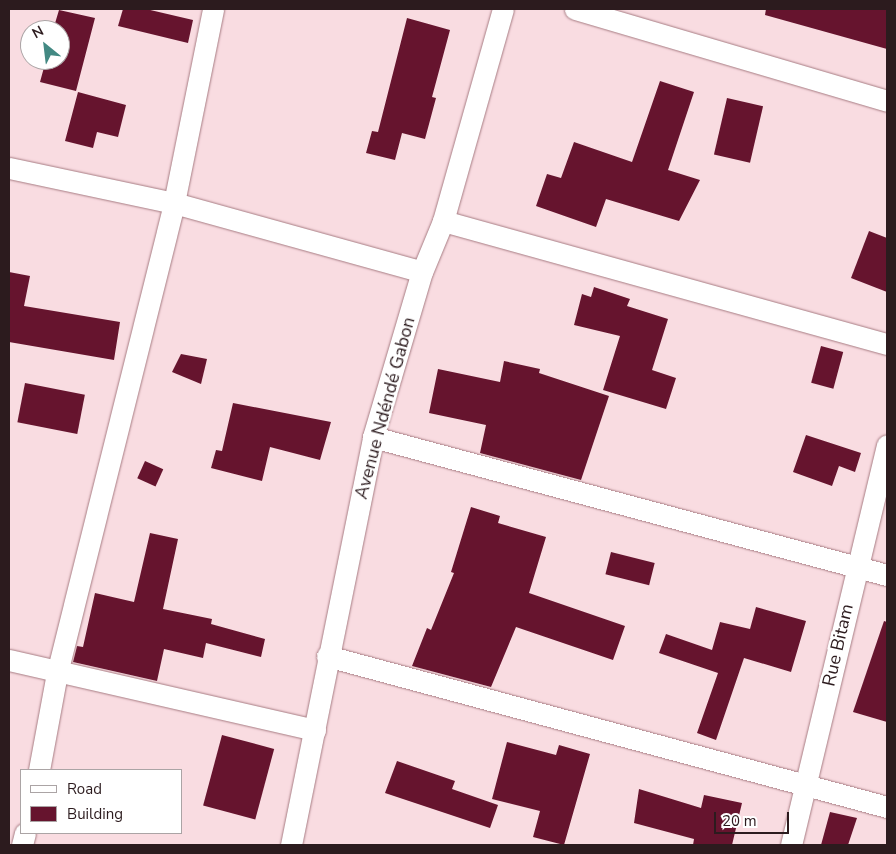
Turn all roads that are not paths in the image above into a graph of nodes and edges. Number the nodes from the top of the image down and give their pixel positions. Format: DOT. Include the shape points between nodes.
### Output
graph roads {
  1 [pos="213,9"];
  2 [pos="503,9"];
  3 [pos="575,9"];
  4 [pos="887,101"];
  5 [pos="9,168"];
  6 [pos="174,203"];
  7 [pos="443,221"];
  8 [pos="422,272"];
  9 [pos="887,344"];
  10 [pos="373,437"];
  11 [pos="887,445"];
  12 [pos="856,566"];
  13 [pos="887,574"];
  14 [pos="327,656"];
  15 [pos="9,660"];
  16 [pos="57,673"];
  17 [pos="315,730"];
  18 [pos="39,769"];
  19 [pos="806,786"];
  20 [pos="887,807"];
  21 [pos="291,845"];
  22 [pos="790,845"];
  1 -- 6 [label="street"];
  2 -- 7 [label="street, Avenue Ndéndé Gabon"];
  3 -- 4 [label="street"];
  5 -- 6 [label="street"];
  6 -- 8 [label="street"];
  6 -- 16 [label="street"];
  7 -- 8 [label="street, Avenue Ndéndé Gabon"];
  7 -- 9 [label="street"];
  8 -- 10 [label="street, Avenue Ndéndé Gabon"];
  10 -- 12 [label="street"];
  10 -- 14 [label="street, Avenue Ndéndé Gabon"];
  11 -- 12 [label="street, Rue Bitam"];
  12 -- 13 [label="street"];
  12 -- 19 [label="street, Rue Bitam"];
  14 -- 17 [label="street, Avenue Ndéndé Gabon"];
  14 -- 19 [label="street"];
  15 -- 16 [label="street"];
  16 -- 17 [label="street"];
  16 -- 18 [label="street"];
  17 -- 21 [label="street, Avenue Ndéndé Gabon"];
  19 -- 20 [label="street"];
  19 -- 22 [label="street, Rue Bitam"];
}
